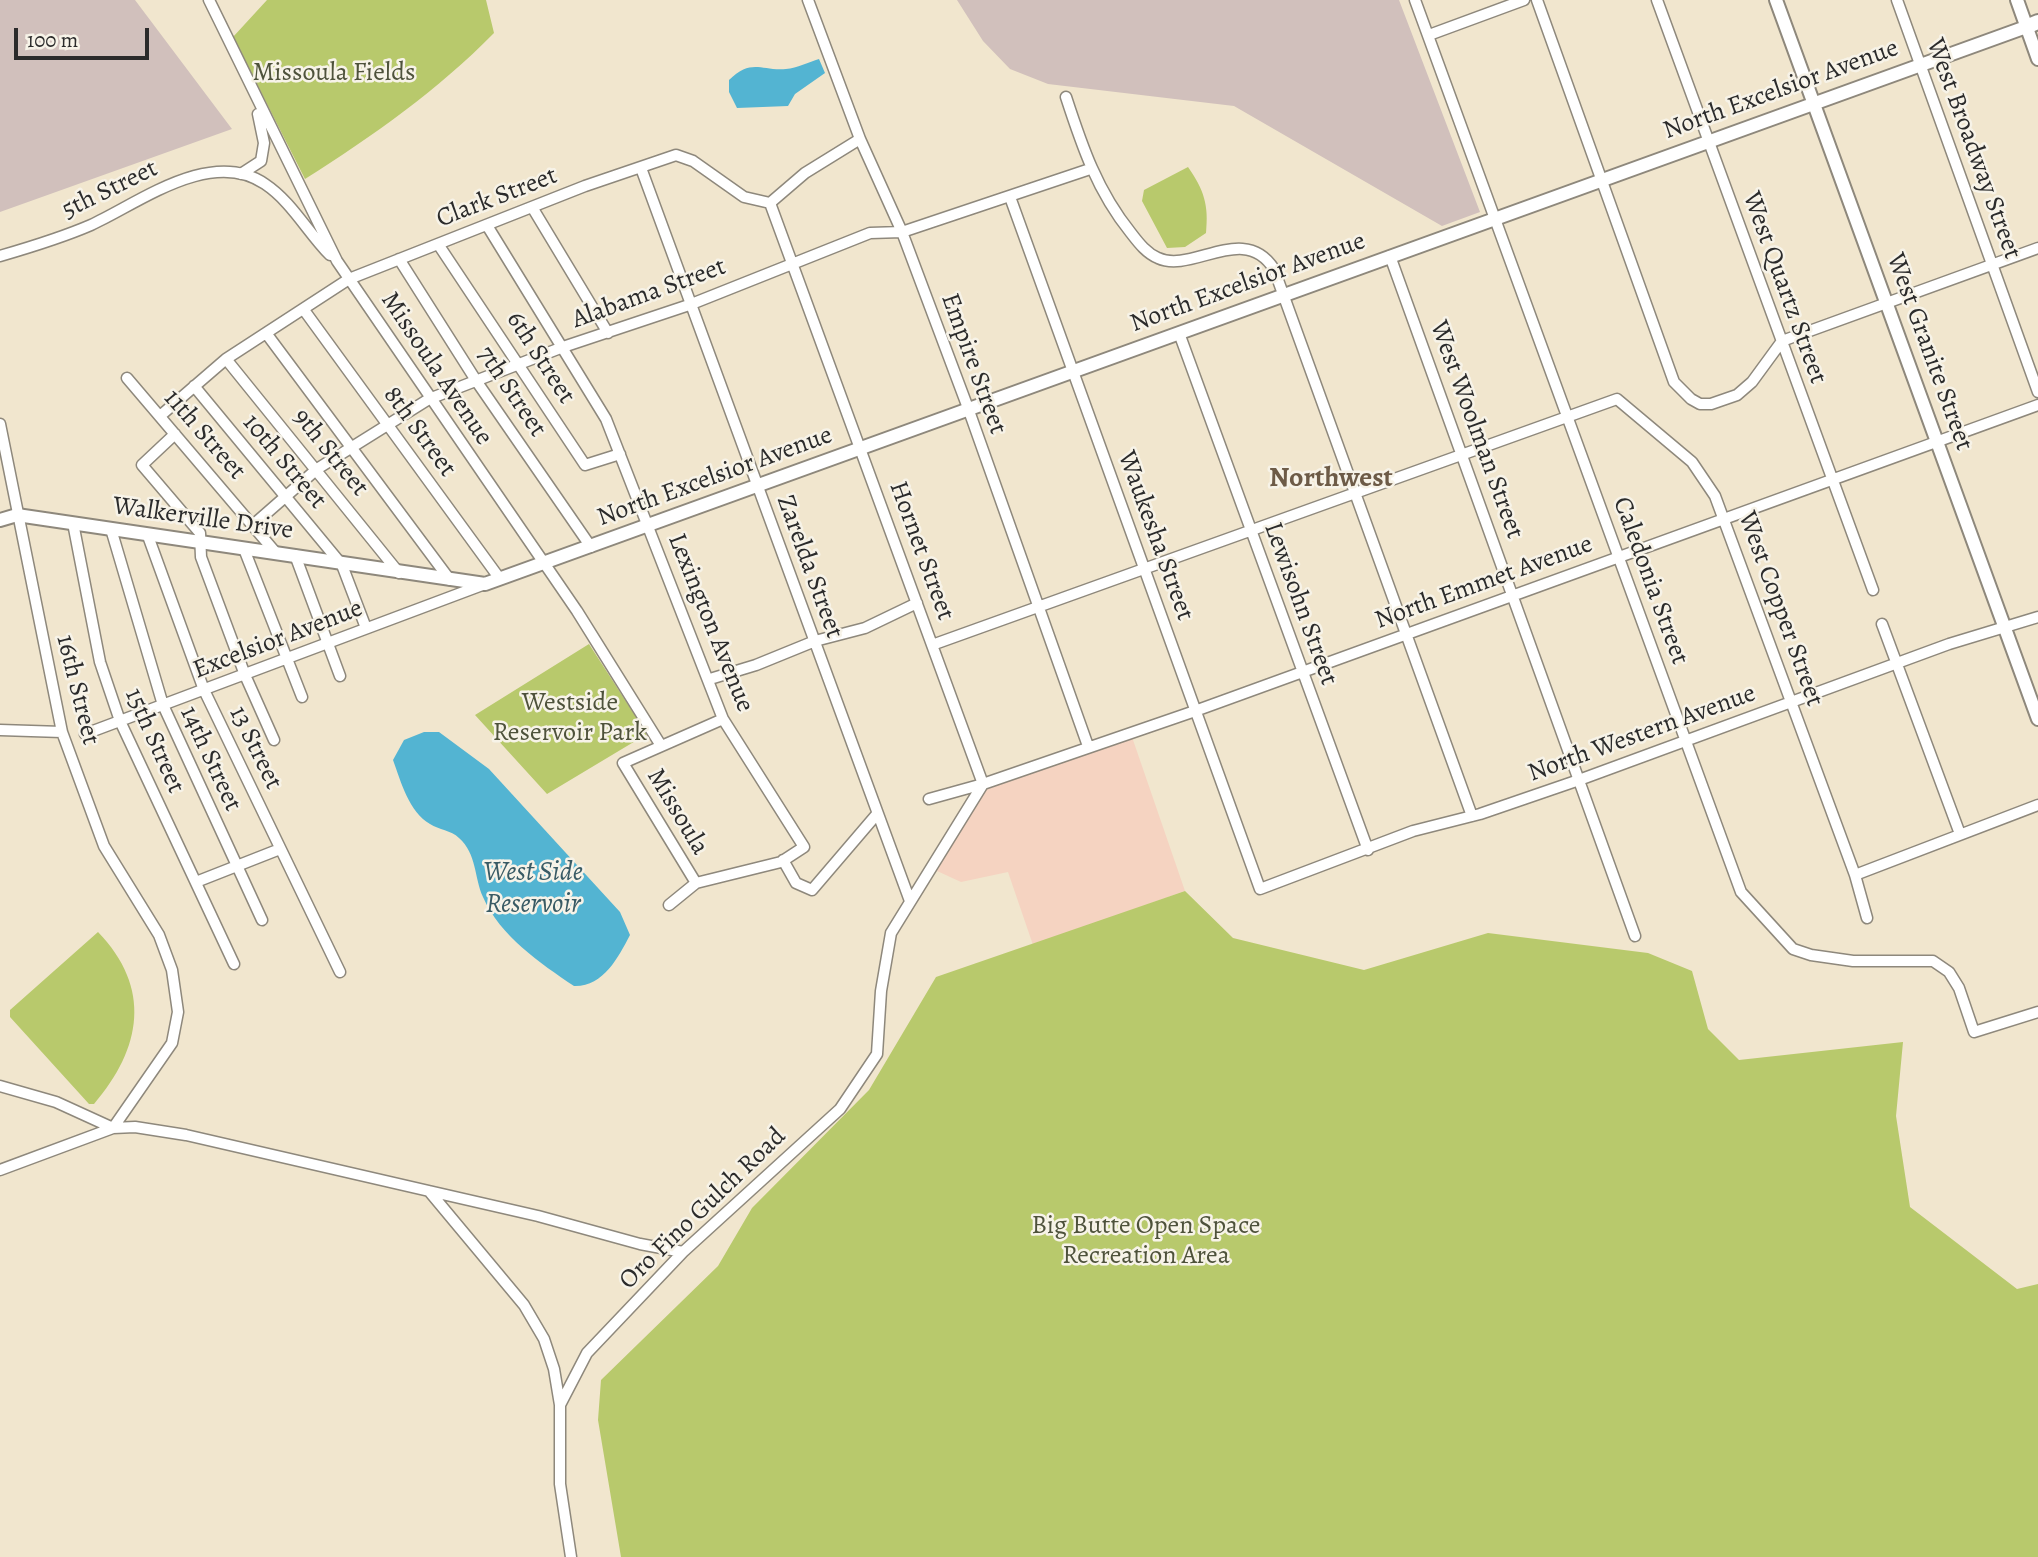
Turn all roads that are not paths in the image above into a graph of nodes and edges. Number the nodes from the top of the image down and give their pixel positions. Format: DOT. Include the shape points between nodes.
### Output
graph roads {
  1 [pos="209,0"];
  2 [pos="808,0"];
  3 [pos="1415,0"];
  4 [pos="1524,0"];
  5 [pos="1537,0"];
  6 [pos="1657,0"];
  7 [pos="1776,0"];
  8 [pos="1897,0"];
  9 [pos="2017,0"];
  10 [pos="2032,24"];
  11 [pos="1429,35"];
  12 [pos="2038,59"];
  13 [pos="1920,63"];
  14 [pos="1066,97"];
  15 [pos="256,100"];
  16 [pos="1814,103"];
  17 [pos="860,139"];
  18 [pos="1707,141"];
  19 [pos="641,168"];
  20 [pos="1090,169"];
  21 [pos="241,174"];
  22 [pos="1603,179"];
  23 [pos="1010,197"];
  24 [pos="770,203"];
  25 [pos="532,207"];
  26 [pos="1496,218"];
  27 [pos="488,227"];
  28 [pos="902,232"];
  29 [pos="438,244"];
  30 [pos="2038,248"];
  31 [pos="0,256"];
  32 [pos="1390,256"];
  33 [pos="399,259"];
  34 [pos="337,261"];
  35 [pos="794,262"];
  36 [pos="1991,264"];
  37 [pos="349,279"];
  38 [pos="1285,295"];
  39 [pos="1886,301"];
  40 [pos="689,305"];
  41 [pos="304,310"];
  42 [pos="266,333"];
  43 [pos="608,333"];
  44 [pos="1179,333"];
  45 [pos="1782,341"];
  46 [pos="563,347"];
  47 [pos="226,359"];
  48 [pos="519,363"];
  49 [pos="1073,369"];
  50 [pos="127,378"];
  51 [pos="477,382"];
  52 [pos="194,386"];
  53 [pos="2038,392"];
  54 [pos="429,399"];
  55 [pos="2038,405"];
  56 [pos="968,408"];
  57 [pos="160,416"];
  58 [pos="1568,416"];
  59 [pos="0,424"];
  60 [pos="386,424"];
  61 [pos="175,434"];
  62 [pos="1937,442"];
  63 [pos="353,447"];
  64 [pos="861,447"];
  65 [pos="620,454"];
  66 [pos="1462,454"];
  67 [pos="317,470"];
  68 [pos="1834,480"];
  69 [pos="757,486"];
  70 [pos="1357,493"];
  71 [pos="286,497"];
  72 [pos="17,515"];
  73 [pos="1725,519"];
  74 [pos="0,520"];
  75 [pos="73,523"];
  76 [pos="648,524"];
  77 [pos="253,525"];
  78 [pos="111,529"];
  79 [pos="1251,531"];
  80 [pos="148,536"];
  81 [pos="201,543"];
  82 [pos="591,547"];
  83 [pos="244,549"];
  84 [pos="276,553"];
  85 [pos="295,555"];
  86 [pos="1619,557"];
  87 [pos="544,563"];
  88 [pos="342,565"];
  89 [pos="1145,570"];
  90 [pos="400,573"];
  91 [pos="500,579"];
  92 [pos="450,580"];
  93 [pos="485,584"];
  94 [pos="1873,590"];
  95 [pos="1513,595"];
  96 [pos="917,603"];
  97 [pos="1038,608"];
  98 [pos="2038,617"];
  99 [pos="1882,624"];
  100 [pos="2005,627"];
  101 [pos="366,628"];
  102 [pos="1407,634"];
  103 [pos="815,641"];
  104 [pos="328,644"];
  105 [pos="932,645"];
  106 [pos="285,660"];
  107 [pos="1898,665"];
  108 [pos="1302,672"];
  109 [pos="245,675"];
  110 [pos="340,676"];
  111 [pos="709,679"];
  112 [pos="204,690"];
  113 [pos="302,697"];
  114 [pos="1792,703"];
  115 [pos="163,705"];
  116 [pos="1195,711"];
  117 [pos="723,719"];
  118 [pos="2038,719"];
  119 [pos="120,721"];
  120 [pos="0,730"];
  121 [pos="62,732"];
  122 [pos="85,734"];
  123 [pos="274,740"];
  124 [pos="1686,741"];
  125 [pos="660,744"];
  126 [pos="1088,746"];
  127 [pos="1579,780"];
  128 [pos="983,784"];
  129 [pos="929,799"];
  130 [pos="2038,805"];
  131 [pos="877,814"];
  132 [pos="1472,816"];
  133 [pos="1960,834"];
  134 [pos="280,849"];
  135 [pos="1368,850"];
  136 [pos="783,860"];
  137 [pos="236,866"];
  138 [pos="1855,875"];
  139 [pos="196,881"];
  140 [pos="696,883"];
  141 [pos="1260,889"];
  142 [pos="910,901"];
  143 [pos="669,905"];
  144 [pos="1867,919"];
  145 [pos="262,920"];
  146 [pos="1635,936"];
  147 [pos="234,964"];
  148 [pos="340,972"];
  149 [pos="2038,1012"];
  150 [pos="0,1086"];
  151 [pos="113,1128"];
  152 [pos="0,1170"];
  153 [pos="429,1191"];
  154 [pos="683,1252"];
  155 [pos="560,1405"];
  156 [pos="571,1557"];
  1 -- 15 [label="street, Missoula Avenue"];
  2 -- 17 [label="street, Empire Street"];
  3 -- 11 [label="street, Caledonia Street"];
  4 -- 11 [label="street"];
  5 -- 22 [label="street"];
  6 -- 18 [label="street, West Quartz Street"];
  7 -- 16 [label="street, West Granite Street"];
  8 -- 13 [label="street, West Broadway Street"];
  9 -- 10 [label="street"];
  10 -- 12 [label="street"];
  10 -- 13 [label="street, North Excelsior Avenue"];
  11 -- 26 [label="street, Caledonia Street"];
  13 -- 16 [label="street, North Excelsior Avenue"];
  13 -- 36 [label="street, West Broadway Street"];
  14 -- 20 [label="street"];
  15 -- 21 [label="street" via="264,143 261,161"];
  15 -- 34 [label="street, Missoula Avenue"];
  16 -- 18 [label="street, North Excelsior Avenue"];
  16 -- 39 [label="street, West Granite Street"];
  17 -- 24 [label="street" via="804,173"];
  17 -- 28 [label="street, Empire Street"];
  18 -- 22 [label="street, North Excelsior Avenue"];
  18 -- 45 [label="street, West Quartz Street"];
  19 -- 24 [label="street, Clark Street" via="676,155 693,161 744,197"];
  19 -- 25 [label="street, Clark Street"];
  19 -- 40 [label="street, Zarelda Street"];
  20 -- 23 [label="street, Alabama Street"];
  20 -- 38 [label="street" via="1127,229 1147,251 1161,260 1222,249 1247,251 1270,264"];
  21 -- 31 [label="street, 5th Street" via="181,179 56,240"];
  21 -- 34 [label="street, 5th Street" via="264,183 283,199"];
  22 -- 26 [label="street, North Excelsior Avenue"];
  22 -- 45 [label="street" via="1674,382 1690,399 1711,404 1737,395"];
  23 -- 28 [label="street, Alabama Street"];
  23 -- 49 [label="street, Waukesha Street"];
  24 -- 35 [label="street, Hornet Street"];
  25 -- 27 [label="street, Clark Street"];
  25 -- 43 [label="street"];
  26 -- 32 [label="street, North Excelsior Avenue"];
  26 -- 58 [label="street, Caledonia Street"];
  27 -- 29 [label="street, Clark Street"];
  27 -- 46 [label="street, Lexington Avenue"];
  28 -- 35 [label="street, Alabama Street" via="870,233"];
  28 -- 56 [label="street, Empire Street"];
  29 -- 33 [label="street, Clark Street"];
  29 -- 48 [label="street, 6th Street"];
  30 -- 36 [label="street"];
  32 -- 38 [label="street, North Excelsior Avenue"];
  32 -- 66 [label="street, West Woolman Street"];
  33 -- 37 [label="street, Clark Street"];
  33 -- 51 [label="street, 7th Street"];
  34 -- 37 [label="street, Missoula Avenue"];
  35 -- 40 [label="street, Alabama Street"];
  35 -- 64 [label="street, Hornet Street"];
  36 -- 39 [label="street"];
  36 -- 53 [label="street, West Broadway Street"];
  37 -- 41 [label="street, Clark Street"];
  37 -- 54 [label="street, Missoula Avenue"];
  38 -- 44 [label="street, North Excelsior Avenue"];
  38 -- 70 [label="street"];
  39 -- 45 [label="street"];
  39 -- 62 [label="street, West Granite Street"];
  40 -- 43 [label="street, Alabama Street"];
  40 -- 69 [label="street, Zarelda Street"];
  41 -- 42 [label="street, Clark Street"];
  41 -- 60 [label="street, 8th Street"];
  42 -- 47 [label="street, Clark Street"];
  42 -- 63 [label="street"];
  43 -- 46 [label="street, Alabama Street"];
  44 -- 49 [label="street, North Excelsior Avenue"];
  44 -- 79 [label="street, Lewisohn Street"];
  45 -- 68 [label="street, West Quartz Street"];
  46 -- 48 [label="street, Alabama Street"];
  46 -- 65 [label="street, Lexington Avenue" via="606,419"];
  47 -- 52 [label="street, Clark Street"];
  47 -- 67 [label="street, 9th Street"];
  48 -- 51 [label="street, Alabama Street"];
  48 -- 65 [label="street, 6th Street" via="585,466"];
  49 -- 56 [label="street, North Excelsior Avenue"];
  49 -- 89 [label="street, Waukesha Street"];
  50 -- 57 [label="street, 11th Street"];
  51 -- 54 [label="street, Alabama Street"];
  51 -- 82 [label="street, 7th Street"];
  52 -- 57 [label="street, Clark Street"];
  52 -- 71 [label="street, 10th Street"];
  54 -- 60 [label="street, Alabama Street"];
  54 -- 87 [label="street, Missoula Avenue"];
  55 -- 62 [label="street, North Emmet Avenue"];
  56 -- 64 [label="street, North Excelsior Avenue"];
  56 -- 97 [label="street, Empire Street"];
  57 -- 61 [label="street, 11th Street"];
  58 -- 66 [label="street"];
  58 -- 73 [label="street, West Copper Street" via="1616,399 1703,474"];
  58 -- 86 [label="street, Caledonia Street"];
  59 -- 72 [label="street, 16th Street"];
  60 -- 63 [label="street, Alabama Street"];
  60 -- 91 [label="street, 8th Street"];
  61 -- 77 [label="street, 11th Street"];
  61 -- 81 [label="street" via="142,466 198,530"];
  62 -- 68 [label="street, North Emmet Avenue"];
  62 -- 100 [label="street, West Granite Street"];
  63 -- 67 [label="street, Alabama Street"];
  63 -- 92 [label="street"];
  64 -- 69 [label="street, North Excelsior Avenue"];
  64 -- 96 [label="street, Hornet Street"];
  65 -- 76 [label="street, Lexington Avenue"];
  66 -- 70 [label="street"];
  66 -- 95 [label="street, West Woolman Street"];
  67 -- 71 [label="street, Alabama Street"];
  67 -- 90 [label="street, 9th Street"];
  68 -- 73 [label="street, North Emmet Avenue"];
  68 -- 94 [label="street, West Quartz Street"];
  69 -- 76 [label="street, North Excelsior Avenue"];
  69 -- 103 [label="street, Zarelda Street"];
  70 -- 79 [label="street"];
  70 -- 102 [label="street"];
  71 -- 77 [label="street, Alabama Street"];
  71 -- 88 [label="street, 10th Street"];
  72 -- 74 [label="street, Walkerville Drive"];
  72 -- 75 [label="street, Walkerville Drive"];
  72 -- 121 [label="street, 16th Street"];
  73 -- 86 [label="street, North Emmet Avenue"];
  73 -- 114 [label="street, West Copper Street"];
  75 -- 78 [label="street, Walkerville Drive"];
  75 -- 119 [label="street, 15th Street" via="103,673"];
  76 -- 82 [label="street, North Excelsior Avenue"];
  76 -- 111 [label="street, Lexington Avenue"];
  77 -- 84 [label="street, 11th Street"];
  78 -- 80 [label="street, Walkerville Drive"];
  78 -- 115 [label="street, 14th Street"];
  79 -- 89 [label="street"];
  79 -- 108 [label="street, Lewisohn Street"];
  80 -- 81 [label="street, Walkerville Drive"];
  80 -- 112 [label="street, 13 Street"];
  81 -- 83 [label="street, Walkerville Drive"];
  81 -- 109 [label="street" via="201,557"];
  82 -- 87 [label="street, North Excelsior Avenue"];
  83 -- 84 [label="street, Walkerville Drive"];
  83 -- 106 [label="street"];
  84 -- 85 [label="street, Walkerville Drive"];
  85 -- 88 [label="street, Walkerville Drive"];
  85 -- 104 [label="street"];
  86 -- 95 [label="street, North Emmet Avenue"];
  86 -- 124 [label="street, Caledonia Street"];
  87 -- 91 [label="street, North Excelsior Avenue"];
  87 -- 125 [label="street, Missoula Avenue"];
  88 -- 90 [label="street, Walkerville Drive"];
  88 -- 101 [label="street, 10th Street"];
  89 -- 97 [label="street"];
  89 -- 116 [label="street, Waukesha Street"];
  90 -- 92 [label="street, Walkerville Drive"];
  91 -- 93 [label="street, North Excelsior Avenue"];
  92 -- 93 [label="street, Walkerville Drive"];
  93 -- 101 [label="street, Excelsior Avenue"];
  95 -- 102 [label="street, North Emmet Avenue"];
  95 -- 127 [label="street, West Woolman Street"];
  96 -- 103 [label="street" via="864,628"];
  96 -- 105 [label="street, Hornet Street"];
  97 -- 105 [label="street"];
  97 -- 126 [label="street, Empire Street"];
  98 -- 100 [label="street, North Western Avenue"];
  99 -- 107 [label="street"];
  100 -- 107 [label="street, North Western Avenue"];
  100 -- 118 [label="street, West Granite Street"];
  101 -- 104 [label="street, Excelsior Avenue"];
  102 -- 108 [label="street, North Emmet Avenue"];
  102 -- 132 [label="street"];
  103 -- 111 [label="street"];
  103 -- 131 [label="street, Zarelda Street"];
  104 -- 106 [label="street, Excelsior Avenue"];
  104 -- 110 [label="street"];
  105 -- 128 [label="street, Hornet Street"];
  106 -- 109 [label="street, Excelsior Avenue"];
  106 -- 113 [label="street"];
  107 -- 114 [label="street, North Western Avenue"];
  107 -- 133 [label="street"];
  108 -- 116 [label="street, North Emmet Avenue"];
  108 -- 135 [label="street, Lewisohn Street"];
  109 -- 112 [label="street, Excelsior Avenue"];
  109 -- 123 [label="street"];
  111 -- 117 [label="street, Lexington Avenue"];
  112 -- 115 [label="street, Excelsior Avenue"];
  112 -- 134 [label="street, 13 Street"];
  114 -- 124 [label="street, North Western Avenue"];
  114 -- 138 [label="street, West Copper Street"];
  115 -- 119 [label="street, Excelsior Avenue"];
  115 -- 137 [label="street, 14th Street"];
  116 -- 126 [label="street, North Emmet Avenue"];
  116 -- 141 [label="street, Waukesha Street"];
  117 -- 125 [label="street"];
  117 -- 136 [label="street, Lexington Avenue" via="804,847"];
  119 -- 122 [label="street, Excelsior Avenue"];
  119 -- 139 [label="street, 15th Street"];
  120 -- 121 [label="street"];
  121 -- 151 [label="street, 16th Street" via="104,846 159,934 172,970 178,1012 172,1043"];
  124 -- 127 [label="street, North Western Avenue"];
  124 -- 149 [label="street, Caledonia Street" via="1741,892 1793,949 1853,961 1933,961 1950,972 1974,1032"];
  125 -- 140 [label="street, Missoula" via="623,762"];
  126 -- 128 [label="street, North Emmet Avenue"];
  127 -- 132 [label="street, North Western Avenue"];
  127 -- 146 [label="street, West Woolman Street"];
  128 -- 129 [label="street, North Emmet Avenue"];
  128 -- 142 [label="street"];
  130 -- 133 [label="street"];
  131 -- 136 [label="street" via="812,890 796,883"];
  131 -- 142 [label="street, Zarelda Street"];
  132 -- 135 [label="street, North Western Avenue" via="1413,831"];
  133 -- 138 [label="street"];
  134 -- 137 [label="street"];
  134 -- 148 [label="street, 13 Street"];
  135 -- 141 [label="street, North Western Avenue"];
  136 -- 140 [label="street"];
  137 -- 139 [label="street"];
  137 -- 145 [label="street, 14th Street"];
  138 -- 144 [label="street, West Copper Street"];
  139 -- 147 [label="street, 15th Street"];
  140 -- 143 [label="street"];
  142 -- 154 [label="street, Oro Fino Gulch Road" via="891,933 877,1054 840,1109"];
  150 -- 151 [label="street" via="56,1102"];
  151 -- 152 [label="street"];
  151 -- 153 [label="street" via="186,1135"];
  153 -- 154 [label="street"];
  153 -- 155 [label="street" via="524,1305 544,1339"];
  154 -- 155 [label="street, Oro Fino Gulch Road" via="587,1353"];
  155 -- 156 [label="street, Oro Fino Gulch Road" via="560,1484"];
}
